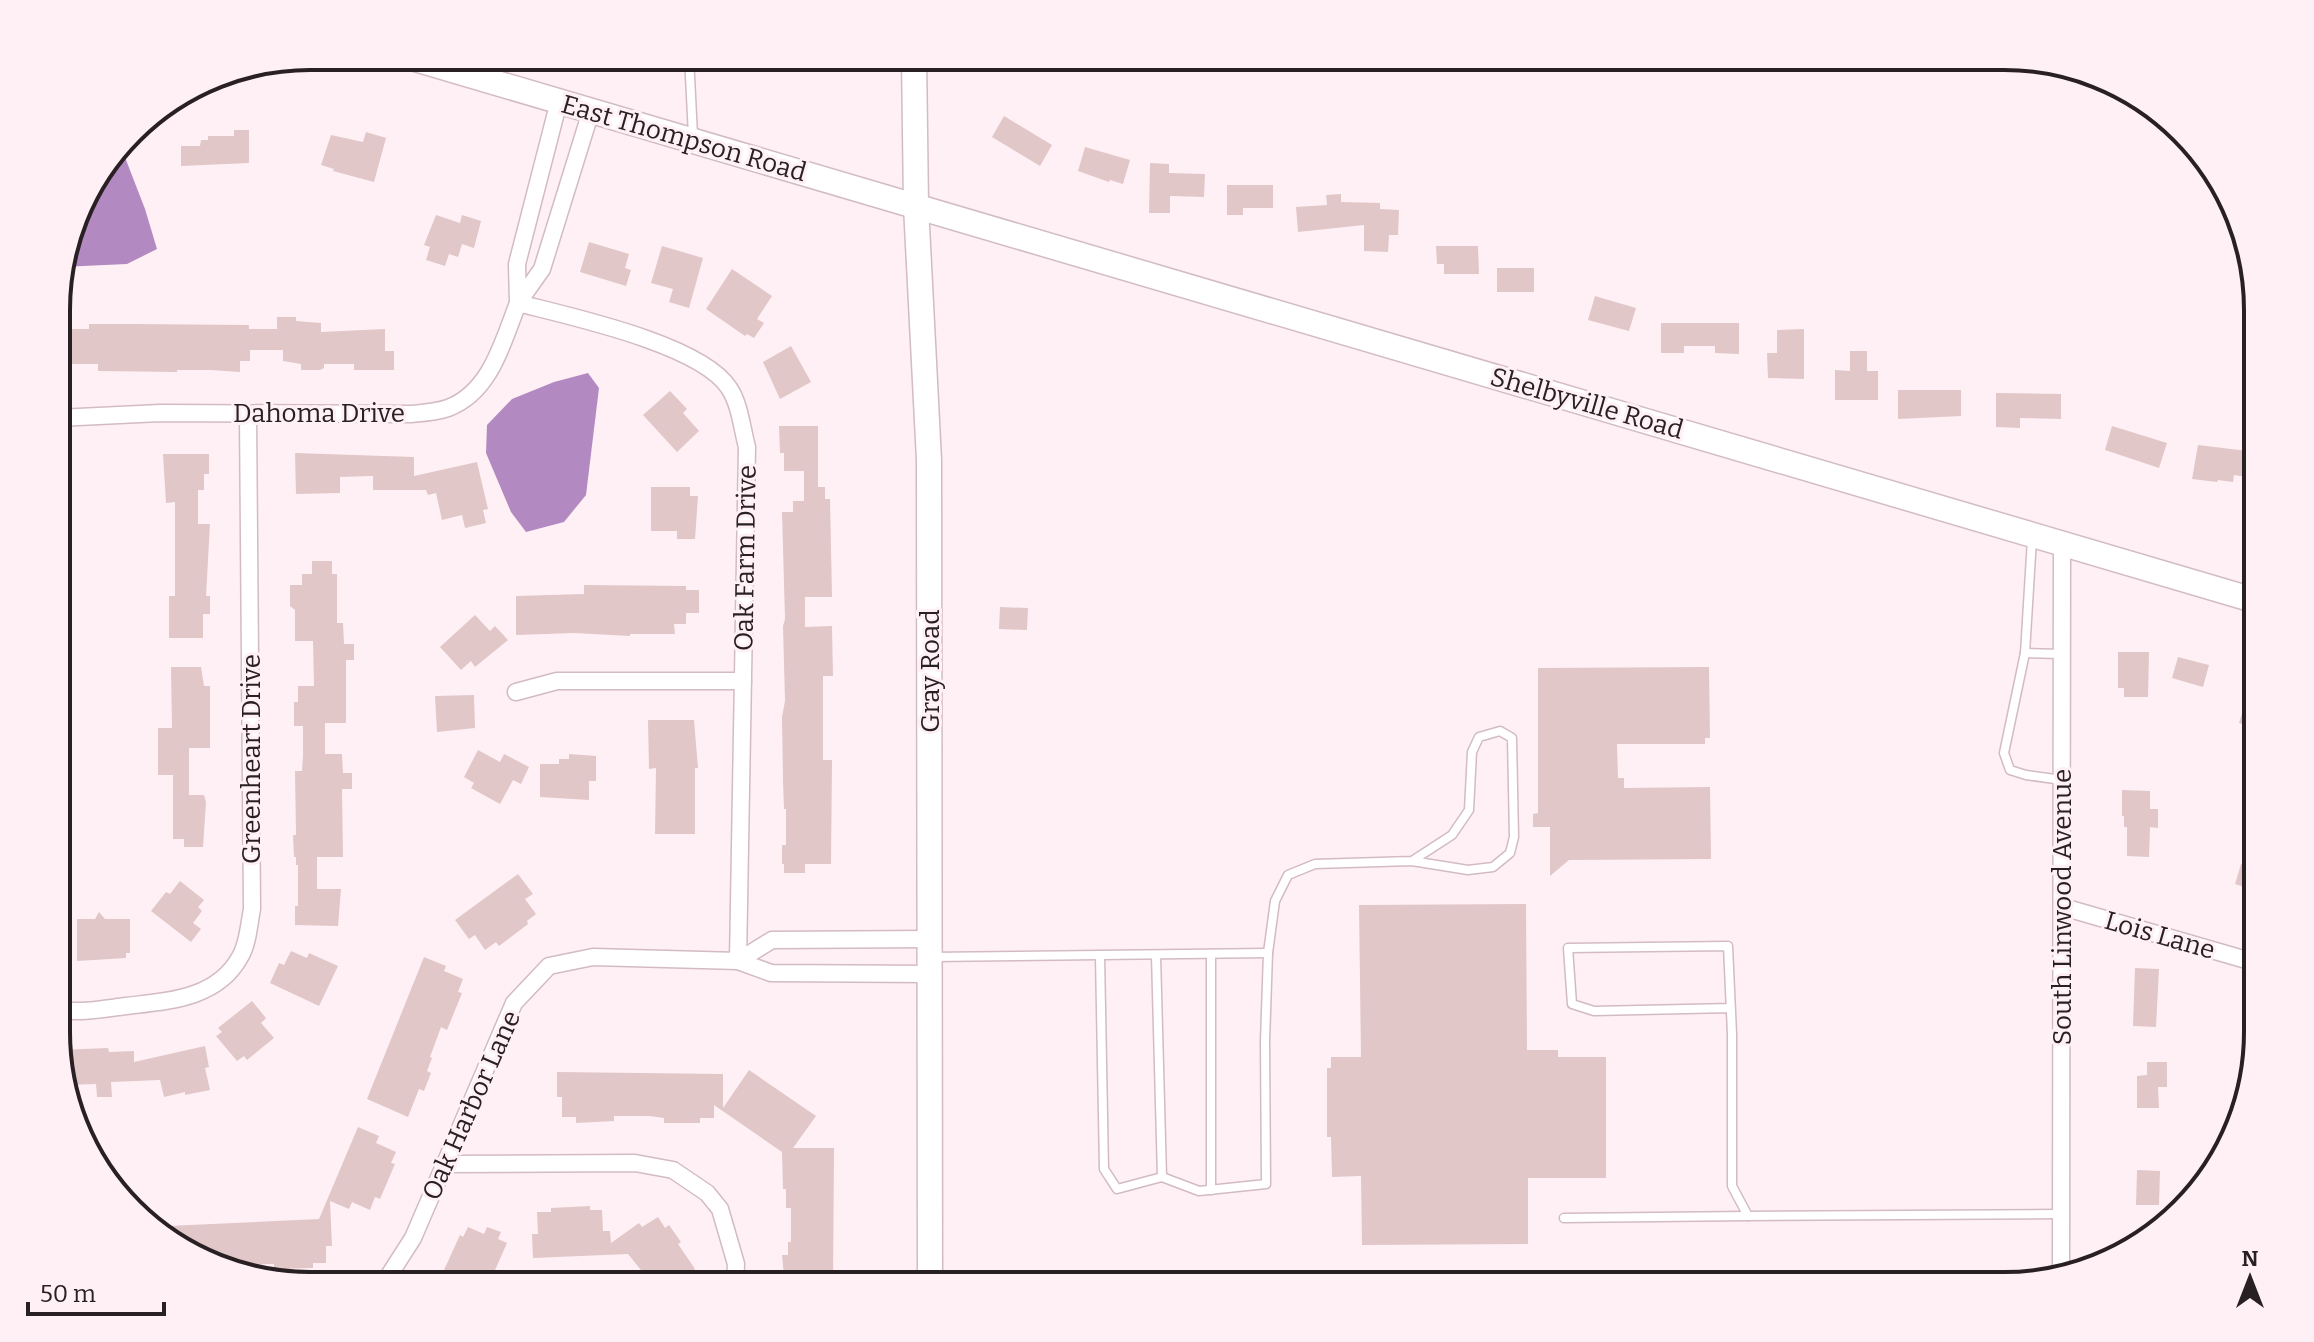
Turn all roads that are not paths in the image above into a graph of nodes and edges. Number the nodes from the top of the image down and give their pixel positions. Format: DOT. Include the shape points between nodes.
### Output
graph roads {
  1 [pos="456,71"];
  2 [pos="690,71"];
  3 [pos="914,71"];
  4 [pos="559,101"];
  5 [pos="591,111"];
  6 [pos="693,140"];
  7 [pos="916,206"];
  8 [pos="518,303"];
  9 [pos="248,414"];
  10 [pos="70,417"];
  11 [pos="2033,534"];
  12 [pos="2062,543"];
  13 [pos="2243,597"];
  14 [pos="2025,653"];
  15 [pos="2062,654"];
  16 [pos="743,681"];
  17 [pos="516,692"];
  18 [pos="2062,780"];
  19 [pos="1412,861"];
  20 [pos="2063,907"];
  21 [pos="1268,953"];
  22 [pos="1211,954"];
  23 [pos="1156,955"];
  24 [pos="1100,956"];
  25 [pos="930,957"];
  26 [pos="2243,959"];
  27 [pos="738,961"];
  28 [pos="1731,1008"];
  29 [pos="70,1012"];
  30 [pos="444,1164"];
  31 [pos="1162,1177"];
  32 [pos="1211,1190"];
  33 [pos="2062,1214"];
  34 [pos="1748,1216"];
  35 [pos="1564,1218"];
  36 [pos="2061,1264"];
  37 [pos="391,1272"];
  38 [pos="736,1272"];
  39 [pos="930,1272"];
  1 -- 4 [label="main road, East Thompson Road"];
  2 -- 6 [label="lane"];
  3 -- 7 [label="main road, Gray Road"];
  4 -- 5 [label="main road, East Thompson Road"];
  4 -- 8 [label="street, Dahoma Drive" via="517,264"];
  5 -- 6 [label="main road, East Thompson Road"];
  5 -- 8 [label="street, Dahoma Drive" via="542,269"];
  6 -- 7 [label="main road, East Thompson Road"];
  7 -- 11 [label="main road, Shelbyville Road"];
  7 -- 25 [label="main road, Gray Road" via="929,460"];
  8 -- 9 [label="street, Dahoma Drive" via="495,363 479,388 447,409 411,414"];
  8 -- 16 [label="street, Oak Farm Drive" via="613,328 682,354 729,387 747,447"];
  9 -- 10 [label="street, Dahoma Drive"];
  9 -- 29 [label="street, Greenheart Drive" via="252,909 242,955 228,975 177,1001"];
  11 -- 12 [label="main road, Shelbyville Road"];
  11 -- 14 [label="lane"];
  12 -- 13 [label="main road, Shelbyville Road"];
  12 -- 15 [label="street, South Linwood Avenue"];
  14 -- 15 [label="lane"];
  14 -- 18 [label="lane" via="2004,753 2010,770"];
  15 -- 18 [label="street, South Linwood Avenue"];
  16 -- 17 [label="street" via="557,681"];
  16 -- 27 [label="street, Oak Farm Drive"];
  18 -- 20 [label="street, South Linwood Avenue"];
  19 -- 19 [label="lane" via="1452,835 1469,810 1472,752 1479,737 1500,731 1512,738 1510,853 1493,867 1468,870"];
  19 -- 21 [label="lane" via="1315,864 1288,875 1275,901"];
  20 -- 26 [label="street, Lois Lane"];
  20 -- 33 [label="street, South Linwood Avenue"];
  21 -- 22 [label="lane"];
  21 -- 32 [label="lane" via="1266,1184"];
  22 -- 23 [label="lane"];
  22 -- 32 [label="lane"];
  23 -- 24 [label="lane"];
  23 -- 31 [label="lane"];
  24 -- 25 [label="lane"];
  24 -- 31 [label="lane" via="1104,1169 1117,1189"];
  25 -- 27 [label="street, Oak Harbor Lane" via="771,973"];
  25 -- 27 [label="street" via="772,940"];
  25 -- 39 [label="main road, Gray Road"];
  27 -- 30 [label="street, Oak Harbor Lane" via="593,957 549,966 514,1003"];
  28 -- 28 [label="lane" via="1728,946 1568,948 1572,1004 1594,1011"];
  28 -- 34 [label="lane" via="1732,1186"];
  30 -- 37 [label="street, Oak Harbor Lane" via="413,1238"];
  30 -- 38 [label="street" via="635,1163 673,1170 707,1193 720,1209"];
  31 -- 32 [label="lane" via="1199,1191"];
  33 -- 34 [label="lane"];
  33 -- 36 [label="street, South Linwood Avenue"];
  34 -- 35 [label="lane"];
}
